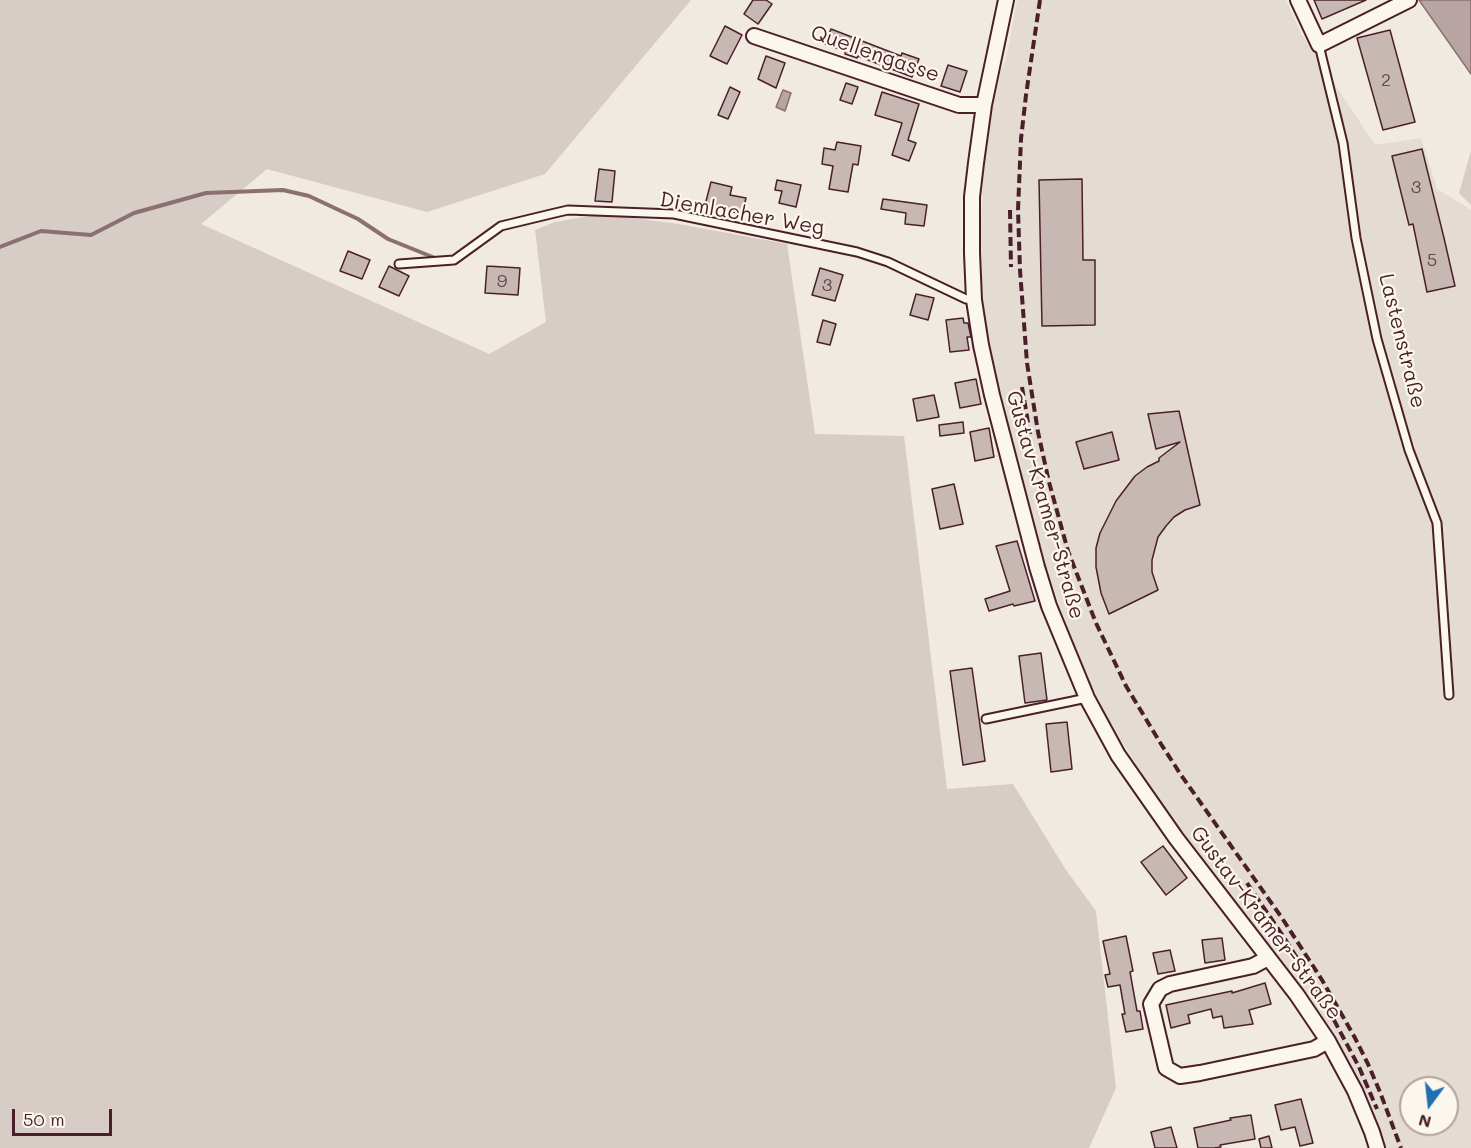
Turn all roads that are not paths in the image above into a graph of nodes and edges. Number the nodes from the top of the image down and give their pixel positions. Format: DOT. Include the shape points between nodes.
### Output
graph roads {
  1 [pos="1006,0"];
  2 [pos="1298,0"];
  3 [pos="1409,0"];
  4 [pos="754,36"];
  5 [pos="1319,45"];
  6 [pos="984,105"];
  7 [pos="399,264"];
  8 [pos="974,300"];
  9 [pos="1449,695"];
  10 [pos="1087,698"];
  11 [pos="986,719"];
  12 [pos="1268,958"];
  13 [pos="1328,1041"];
  14 [pos="1377,1148"];
  1 -- 6 [label="street, Gustav-Kramer-Straße"];
  2 -- 5 [label="street, Lastenstraße"];
  3 -- 5 [label="street"];
  4 -- 6 [label="street, Quellengasse" via="958,105"];
  5 -- 9 [label="lane, Lastenstraße" via="1343,143 1356,238 1377,339 1409,450 1437,523"];
  6 -- 8 [label="street, Gustav-Kramer-Straße" via="972,196"];
  7 -- 8 [label="lane, Diemlacher Weg" via="454,260 501,226 568,210 674,214 856,252"];
  8 -- 10 [label="street, Gustav-Kramer-Straße" via="992,395 1037,567 1055,624"];
  10 -- 11 [label="lane"];
  10 -- 12 [label="street, Gustav-Kramer-Straße" via="1145,795"];
  12 -- 13 [label="street, Gustav-Kramer-Straße"];
  12 -- 13 [label="street" via="1253,966 1160,989 1151,1004 1166,1068 1180,1076 1200,1073 1314,1048"];
  13 -- 14 [label="street, Gustav-Kramer-Straße" via="1355,1091"];
}
